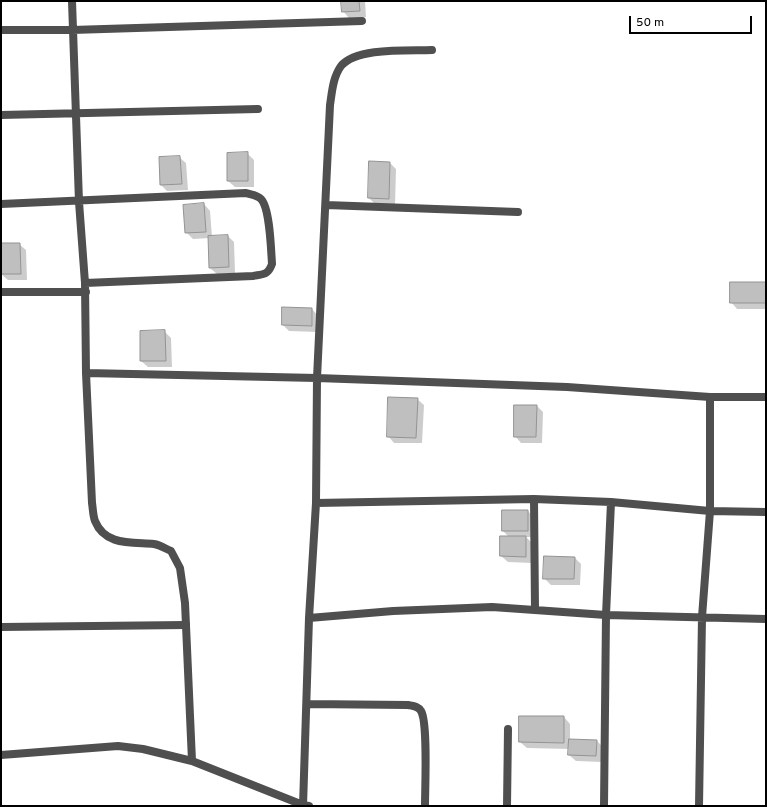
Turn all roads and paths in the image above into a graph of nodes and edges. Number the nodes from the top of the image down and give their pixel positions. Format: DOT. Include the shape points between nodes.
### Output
graph roads {
  1 [pos="72,1"];
  2 [pos="362,21"];
  3 [pos="1,30"];
  4 [pos="72,30"];
  5 [pos="432,50"];
  6 [pos="258,109"];
  7 [pos="77,114"];
  8 [pos="1,115"];
  9 [pos="80,202"];
  10 [pos="1,204"];
  11 [pos="326,204"];
  12 [pos="518,212"];
  13 [pos="86,288"];
  14 [pos="1,292"];
  15 [pos="86,373"];
  16 [pos="318,378"];
  17 [pos="710,397"];
  18 [pos="766,397"];
  19 [pos="534,499"];
  20 [pos="611,502"];
  21 [pos="316,503"];
  22 [pos="710,511"];
  23 [pos="766,512"];
  24 [pos="535,610"];
  25 [pos="606,615"];
  26 [pos="702,617"];
  27 [pos="309,618"];
  28 [pos="766,619"];
  29 [pos="186,624"];
  30 [pos="1,627"];
  31 [pos="306,704"];
  32 [pos="508,729"];
  33 [pos="1,755"];
  34 [pos="192,761"];
  35 [pos="305,806"];
  36 [pos="425,806"];
  37 [pos="507,806"];
  38 [pos="604,806"];
  39 [pos="699,806"];
  1 -- 4 [label="street"];
  2 -- 4 [label="street"];
  3 -- 4 [label="street"];
  4 -- 7 [label="street"];
  5 -- 11 [label="street" via="372,52 355,56 342,66 333,84 330,104"];
  6 -- 7 [label="street"];
  7 -- 8 [label="street"];
  7 -- 9 [label="street"];
  9 -- 10 [label="street"];
  9 -- 13 [label="street"];
  9 -- 13 [label="street" via="246,193 257,196 267,210 272,264 270,271 253,276"];
  11 -- 12 [label="street"];
  11 -- 16 [label="street"];
  13 -- 14 [label="street"];
  13 -- 15 [label="street"];
  15 -- 16 [label="street"];
  15 -- 29 [label="street" via="95,521 103,534 112,540 156,544 171,551 180,568"];
  16 -- 17 [label="street" via="567,387"];
  16 -- 21 [label="street"];
  17 -- 18 [label="street"];
  17 -- 22 [label="street"];
  19 -- 20 [label="street"];
  19 -- 21 [label="street"];
  19 -- 24 [label="street"];
  20 -- 22 [label="street"];
  20 -- 25 [label="street"];
  21 -- 27 [label="street"];
  22 -- 23 [label="street"];
  22 -- 26 [label="street"];
  24 -- 25 [label="street"];
  24 -- 27 [label="street" via="492,607 393,610"];
  25 -- 26 [label="street"];
  25 -- 38 [label="street"];
  26 -- 28 [label="street"];
  26 -- 39 [label="street"];
  27 -- 31 [label="street"];
  29 -- 30 [label="street"];
  29 -- 34 [label="street"];
  31 -- 35 [label="street"];
  31 -- 36 [label="street" via="408,705 421,710 425,741"];
  32 -- 37 [label="street"];
  33 -- 34 [label="street" via="118,746 143,749"];
  34 -- 35 [label="street"];
}
